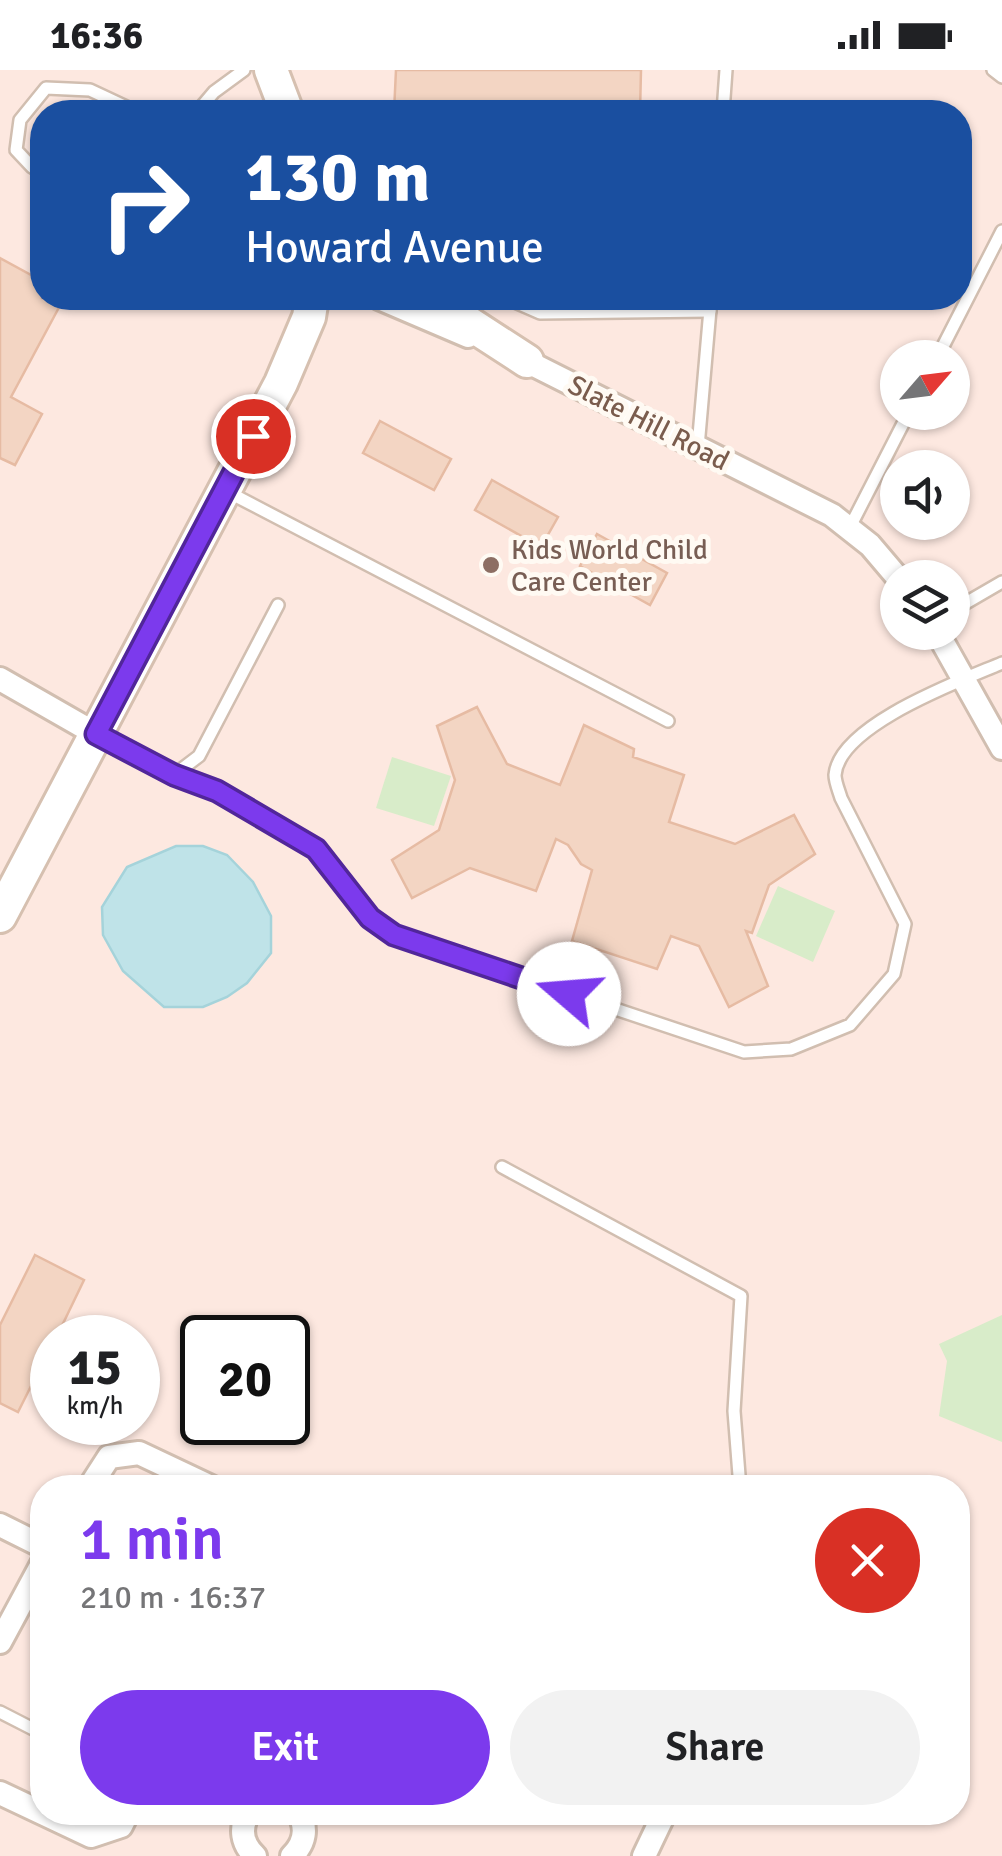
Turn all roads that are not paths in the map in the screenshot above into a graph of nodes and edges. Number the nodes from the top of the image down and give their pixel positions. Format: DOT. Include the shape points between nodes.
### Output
graph roads {
  1 [pos="244,70"];
  2 [pos="993,70"];
  3 [pos="729,72"];
  4 [pos="1002,77"];
  5 [pos="36,100"];
  6 [pos="111,100"];
  7 [pos="208,100"];
  8 [pos="726,100"];
  9 [pos="30,108"];
  10 [pos="30,165"];
  11 [pos="1002,231"];
  12 [pos="972,290"];
  13 [pos="308,310"];
  14 [pos="407,310"];
  15 [pos="448,310"];
  16 [pos="533,310"];
  17 [pos="597,310"];
  18 [pos="710,310"];
  19 [pos="962,310"];
  20 [pos="946,340"];
  21 [pos="527,361"];
  22 [pos="900,430"];
  23 [pos="698,447"];
  24 [pos="224,490"];
  25 [pos="850,527"];
  26 [pos="881,560"];
  27 [pos="1002,582"];
  28 [pos="970,601"];
  29 [pos="278,605"];
  30 [pos="948,650"];
  31 [pos="1002,663"];
  32 [pos="0,679"];
  33 [pos="965,679"];
  34 [pos="668,721"];
  35 [pos="96,734"];
  36 [pos="1002,748"];
  37 [pos="174,775"];
  38 [pos="0,916"];
  39 [pos="502,1167"];
  40 [pos="97,1475"];
  41 [pos="186,1475"];
  42 [pos="739,1475"];
  43 [pos="0,1525"];
  44 [pos="30,1540"];
  45 [pos="30,1586"];
  46 [pos="0,1642"];
  47 [pos="0,1712"];
  48 [pos="30,1727"];
  49 [pos="0,1793"];
  50 [pos="30,1807"];
  51 [pos="68,1825"];
  52 [pos="122,1825"];
  53 [pos="244,1825"];
  54 [pos="302,1825"];
  55 [pos="659,1825"];
  56 [pos="303,1853"];
  57 [pos="255,1856"];
  58 [pos="644,1856"];
  1 -- 7 [label="lane"];
  2 -- 4 [label="lane"];
  3 -- 8 [label="lane"];
  5 -- 6 [label="lane" via="46,88 90,90"];
  9 -- 10 [label="lane" via="20,120 16,150"];
  11 -- 12 [label="lane"];
  13 -- 24 [label="street" via="293,358"];
  14 -- 21 [label="street, Slate Hill Road"];
  15 -- 21 [label="street"];
  16 -- 17 [label="lane"];
  18 -- 23 [label="lane"];
  19 -- 20 [label="lane"];
  21 -- 23 [label="street, Slate Hill Road"];
  22 -- 25 [label="lane"];
  23 -- 25 [label="street, Slate Hill Road"];
  24 -- 34 [label="lane"];
  24 -- 35 [label="street"];
  25 -- 26 [label="street, Slate Hill Road"];
  27 -- 28 [label="lane"];
  29 -- 37 [label="lane" via="199,756"];
  30 -- 33 [label="street"];
  31 -- 33 [label="lane"];
  32 -- 35 [label="street"];
  33 -- 36 [label="street"];
  33 -- 37 [label="lane" via="880,718 841,756 834,778 841,798 904,924 894,974 850,1025 791,1049 744,1052 394,935 370,918 316,849 217,791"];
  35 -- 37 [label="lane"];
  35 -- 38 [label="street"];
  39 -- 42 [label="lane" via="741,1296 734,1410"];
  40 -- 41 [label="street" via="108,1457 139,1453"];
  43 -- 44 [label="street"];
  45 -- 46 [label="street"];
  47 -- 48 [label="lane"];
  49 -- 50 [label="street"];
  51 -- 52 [label="street" via="91,1836"];
  53 -- 57 [label="street" via="244,1842"];
  54 -- 56 [label="street"];
  55 -- 58 [label="street"];
}
